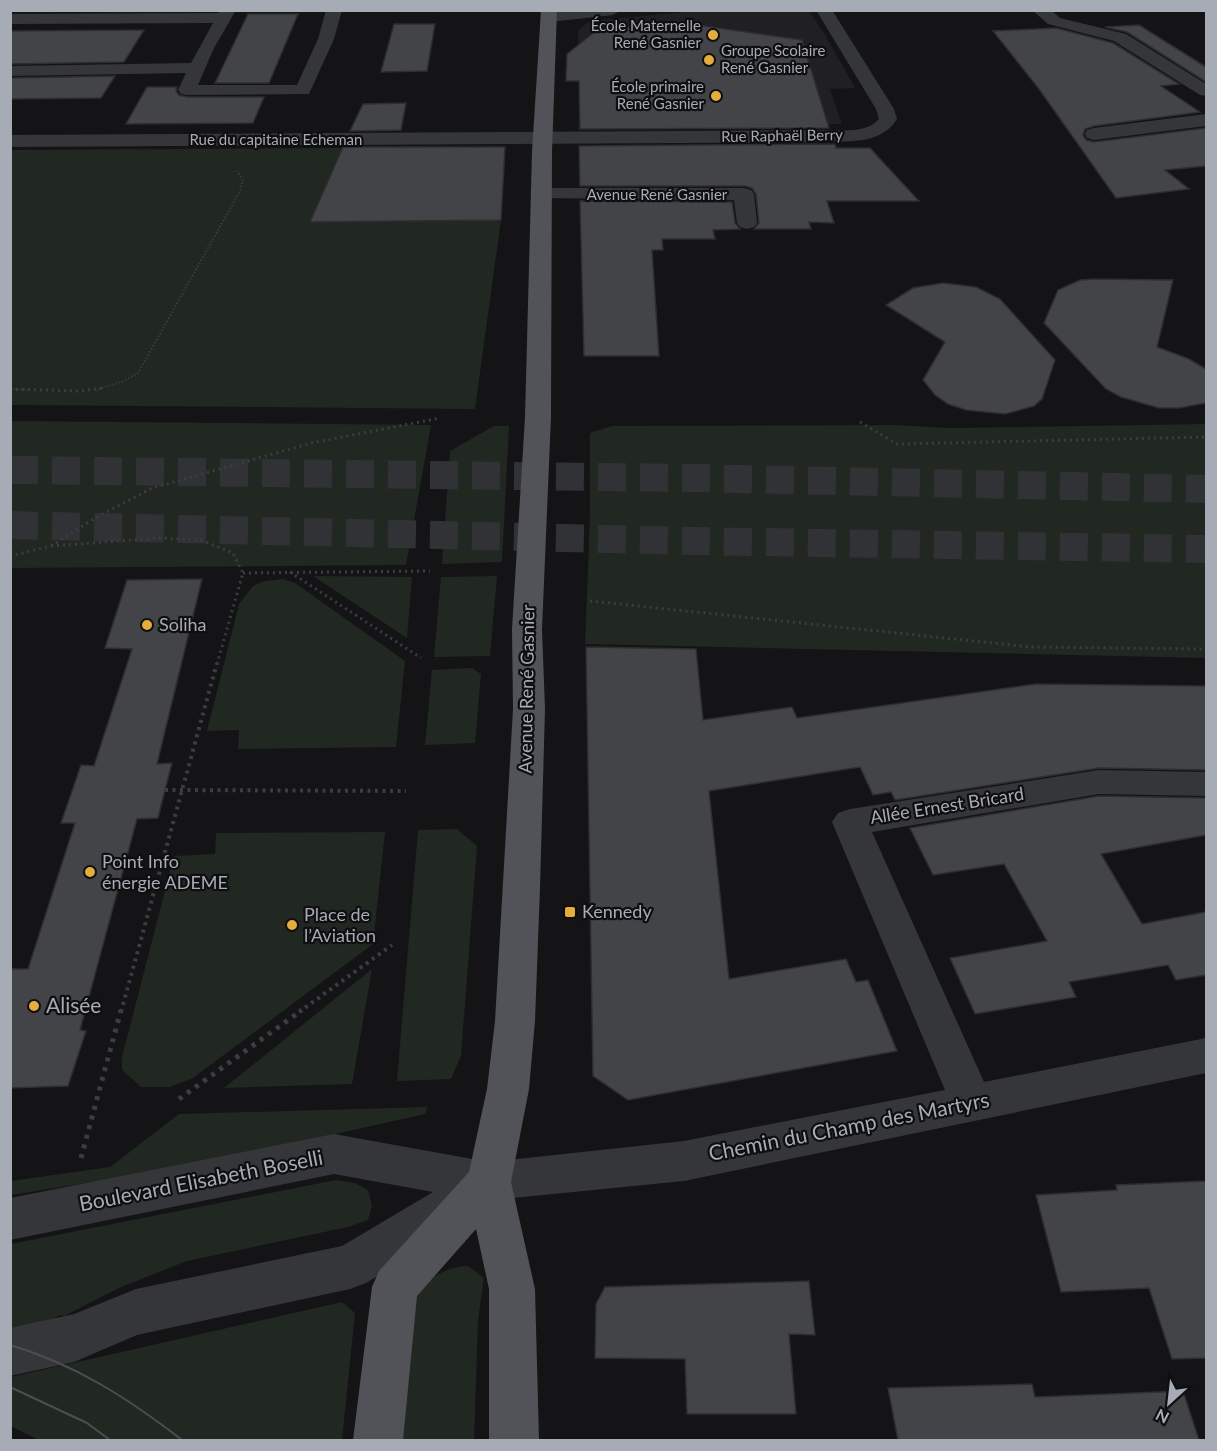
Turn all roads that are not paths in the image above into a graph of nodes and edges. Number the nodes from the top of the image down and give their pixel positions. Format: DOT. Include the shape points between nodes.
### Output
graph roads {
  1 [pos="334,10"];
  2 [pos="613,10"];
  3 [pos="824,10"];
  4 [pos="1040,10"];
  5 [pos="1069,10"];
  6 [pos="225,14"];
  7 [pos="549,14"];
  8 [pos="10,19"];
  9 [pos="1088,28"];
  10 [pos="197,68"];
  11 [pos="10,71"];
  12 [pos="1206,91"];
  13 [pos="1206,120"];
  14 [pos="1094,134"];
  15 [pos="542,138"];
  16 [pos="10,141"];
  17 [pos="542,194"];
  18 [pos="747,223"];
  19 [pos="1206,784"];
  20 [pos="1206,1056"];
  21 [pos="972,1103"];
  22 [pos="489,1182"];
  23 [pos="10,1219"];
  24 [pos="10,1352"];
  25 [pos="378,1440"];
  26 [pos="514,1440"];
  1 -- 10 [label="street" via="326,39 303,90 187,90"];
  2 -- 7 [label="street"];
  3 -- 15 [label="street, Rue Raphaël Berry" via="885,109 885,126 874,132 830,136"];
  4 -- 9 [label="street" via="1054,21"];
  5 -- 9 [label="street"];
  6 -- 8 [label="street"];
  6 -- 10 [label="street"];
  7 -- 15 [label="main road, Avenue René Gasnier"];
  9 -- 12 [label="street" via="1120,37"];
  10 -- 11 [label="street"];
  13 -- 14 [label="street"];
  15 -- 16 [label="street, Rue du capitaine Echeman"];
  15 -- 17 [label="main road, Avenue René Gasnier"];
  17 -- 18 [label="street, Avenue René Gasnier" via="744,194"];
  17 -- 22 [label="main road, Avenue René Gasnier" via="538,417 527,629 529,709 515,1021 508,1089"];
  19 -- 21 [label="street, Allée Ernest Bricard" via="1099,782 850,822"];
  20 -- 21 [label="street, Chemin du Champ des Martyrs"];
  21 -- 22 [label="street, Chemin du Champ des Martyrs" via="684,1161"];
  22 -- 23 [label="street, Boulevard Elisabeth Boselli" via="334,1154"];
  22 -- 24 [label="street" via="350,1267 136,1312 74,1338"];
  22 -- 25 [label="main road" via="395,1287"];
  22 -- 26 [label="main road" via="512,1289"];
}
